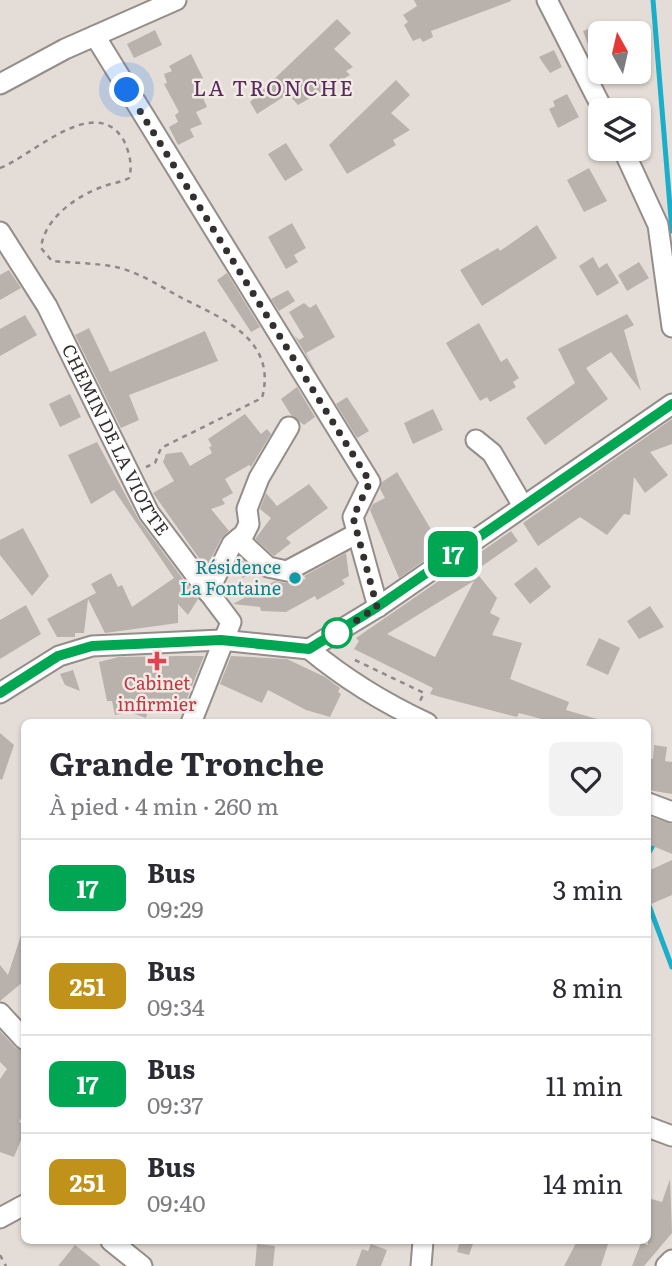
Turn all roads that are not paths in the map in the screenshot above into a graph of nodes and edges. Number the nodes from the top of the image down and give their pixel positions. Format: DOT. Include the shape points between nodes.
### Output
graph roads {
  1 [pos="547,0"];
  2 [pos="171,1"];
  3 [pos="95,36"];
  4 [pos="0,84"];
  5 [pos="597,98"];
  6 [pos="628,161"];
  7 [pos="0,232"];
  8 [pos="672,327"];
  9 [pos="672,404"];
  10 [pos="289,427"];
  11 [pos="476,440"];
  12 [pos="523,506"];
  13 [pos="356,534"];
  14 [pos="238,539"];
  15 [pos="208,592"];
  16 [pos="377,607"];
  17 [pos="221,640"];
  18 [pos="309,649"];
  19 [pos="0,693"];
  20 [pos="192,719"];
  21 [pos="418,719"];
  22 [pos="651,804"];
  23 [pos="672,812"];
  24 [pos="0,1013"];
  25 [pos="21,1036"];
  26 [pos="651,1128"];
  27 [pos="672,1136"];
  28 [pos="21,1207"];
  29 [pos="0,1218"];
  30 [pos="115,1244"];
  31 [pos="423,1244"];
  32 [pos="672,1260"];
  33 [pos="142,1266"];
  34 [pos="421,1266"];
  35 [pos="666,1266"];
  1 -- 5 [label="street"];
  2 -- 3 [label="street"];
  3 -- 4 [label="street"];
  3 -- 13 [label="street" via="370,482 353,517"];
  6 -- 8 [label="street" via="657,225"];
  7 -- 15 [label="street, CHEMIN DE LA VIOTTE" via="47,306 149,513"];
  9 -- 12 [label="street"];
  10 -- 14 [label="street" via="258,478 247,509 249,524"];
  11 -- 12 [label="street" via="492,453"];
  12 -- 16 [label="street"];
  13 -- 14 [label="street" via="286,571 268,568"];
  13 -- 16 [label="street"];
  14 -- 15 [label="street"];
  15 -- 17 [label="street, CHEMIN DE LA VIOTTE" via="231,622"];
  16 -- 18 [label="street"];
  17 -- 18 [label="street"];
  17 -- 19 [label="street" via="92,646 58,656"];
  17 -- 20 [label="street"];
  18 -- 21 [label="street" via="336,672"];
  22 -- 23 [label="street"];
  24 -- 25 [label="street"];
  26 -- 27 [label="street"];
  28 -- 29 [label="street"];
  30 -- 33 [label="street"];
  31 -- 34 [label="street"];
  32 -- 35 [label="street"];
}
